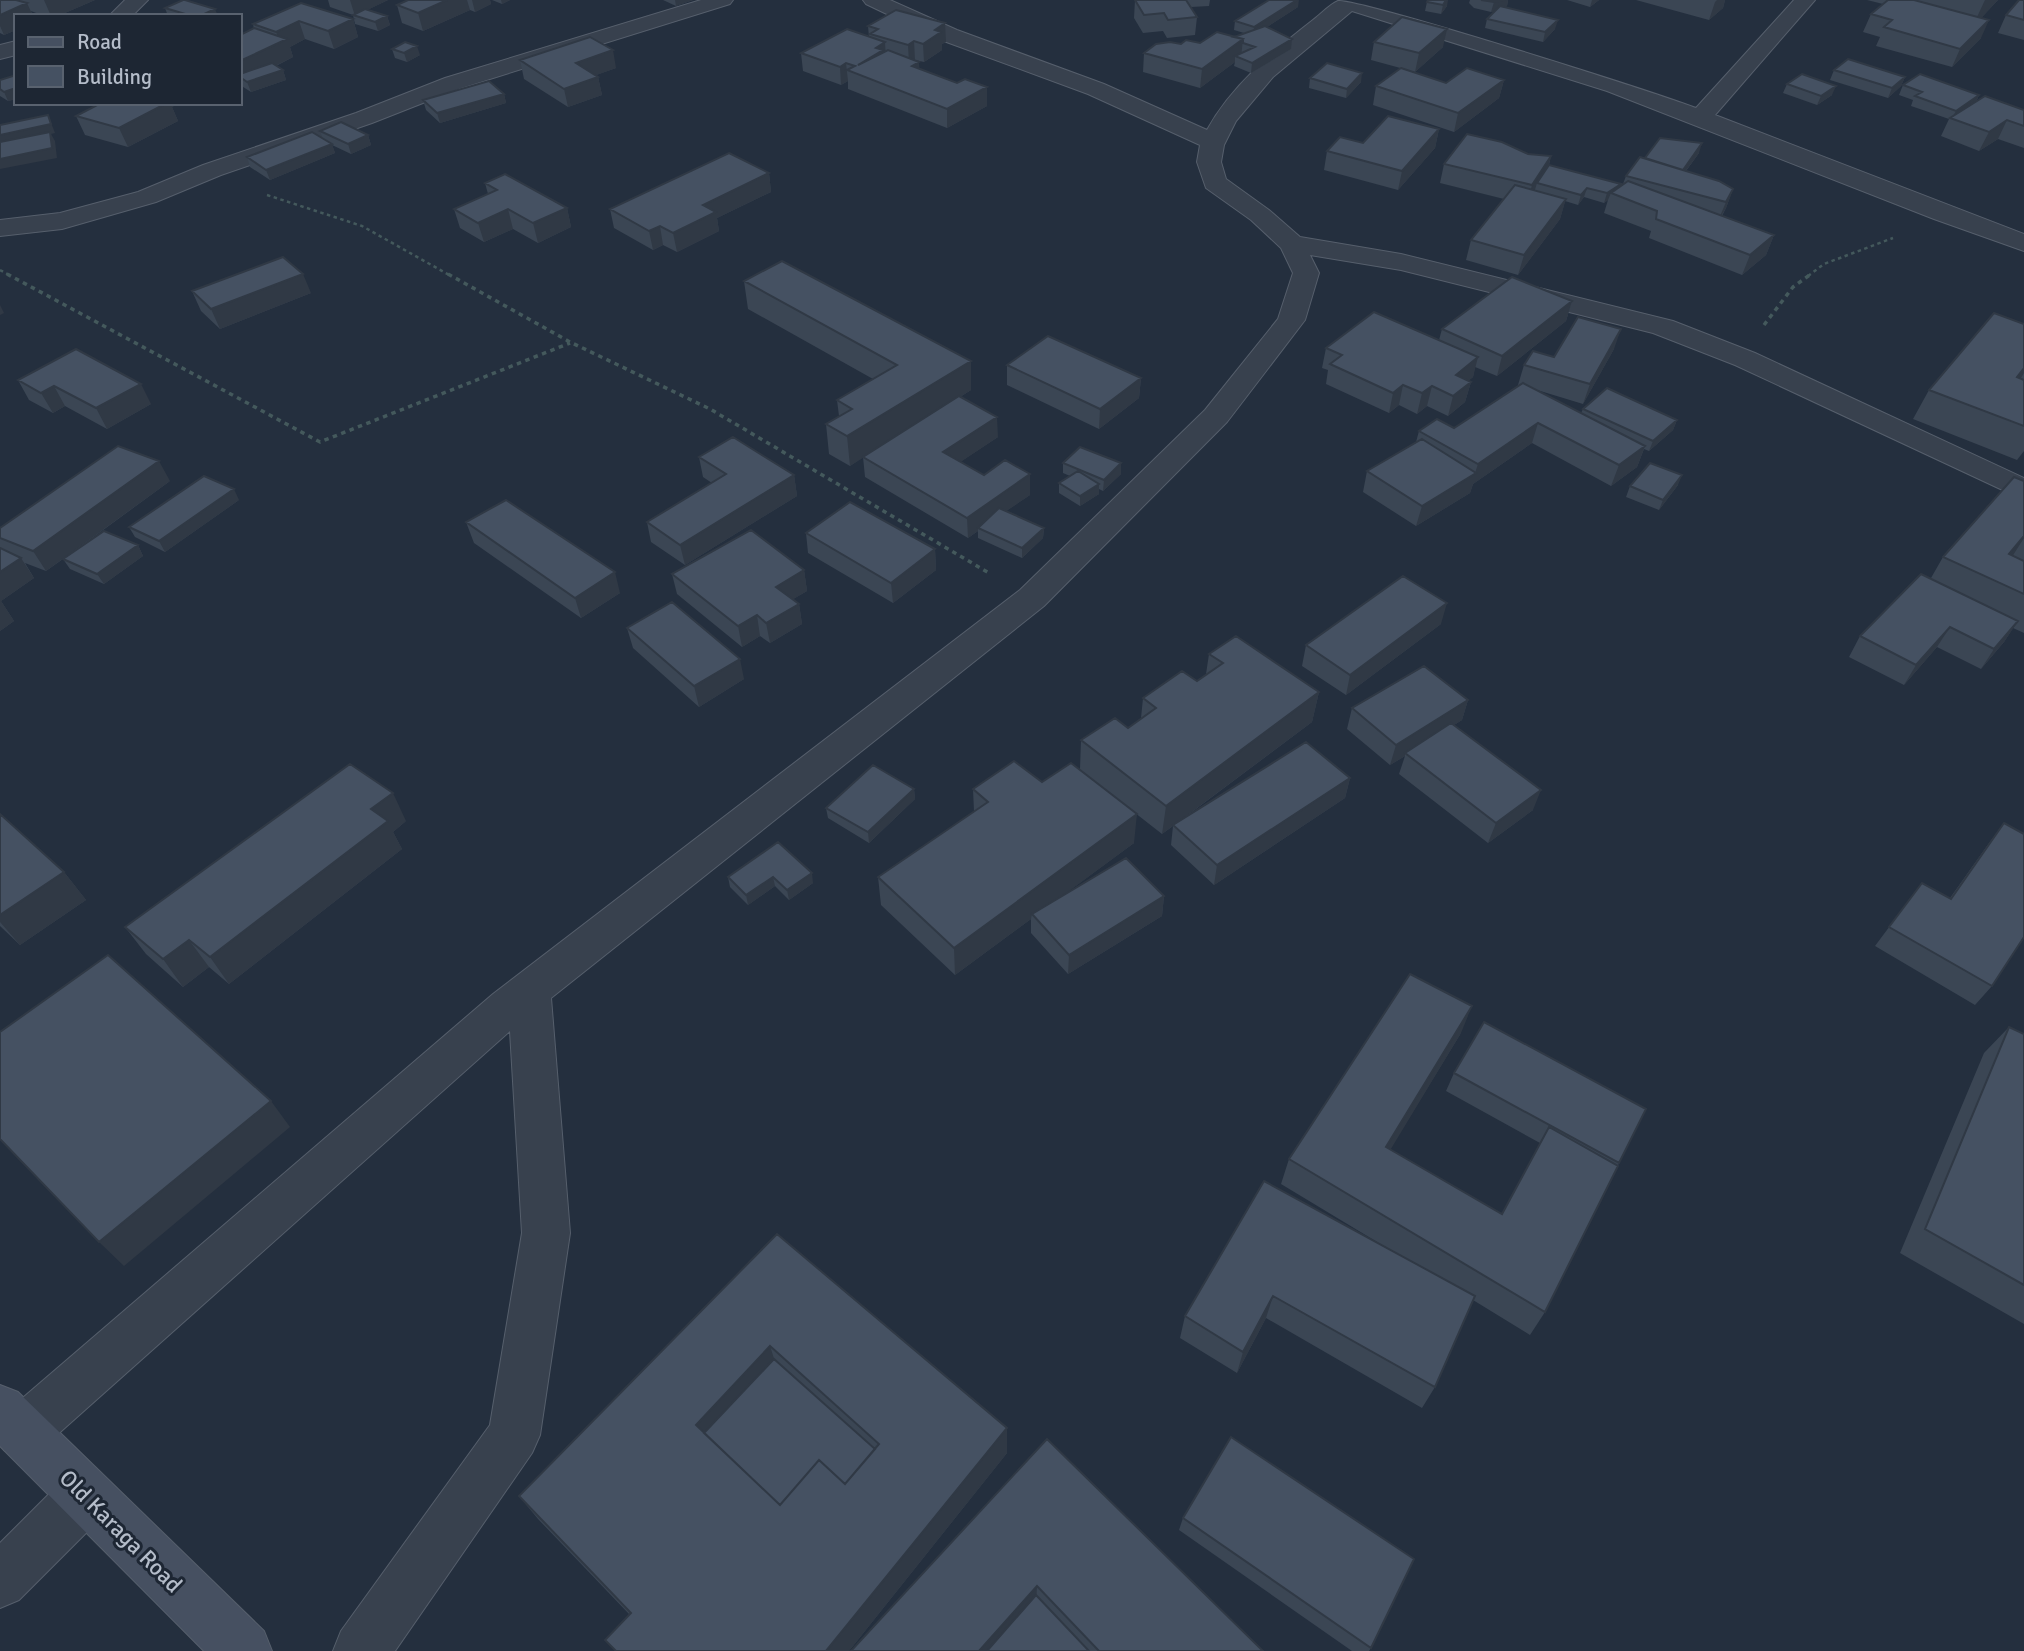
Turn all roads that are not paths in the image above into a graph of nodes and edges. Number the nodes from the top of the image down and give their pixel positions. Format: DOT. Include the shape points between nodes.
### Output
graph roads {
  1 [pos="138,0"];
  2 [pos="723,0"];
  3 [pos="873,0"];
  4 [pos="1805,0"];
  5 [pos="1351,1"];
  6 [pos="121,14"];
  7 [pos="1701,117"];
  8 [pos="1214,142"];
  9 [pos="0,228"];
  10 [pos="2024,243"];
  11 [pos="1292,244"];
  12 [pos="2024,490"];
  13 [pos="529,991"];
  14 [pos="11,1421"];
  15 [pos="85,1496"];
  16 [pos="0,1581"];
  17 [pos="244,1651"];
  18 [pos="361,1651"];
  1 -- 6 [label="street"];
  2 -- 9 [label="street" via="453,83 147,197 62,220"];
  3 -- 8 [label="street" via="948,35 1096,89"];
  4 -- 7 [label="street"];
  5 -- 7 [label="street" via="1535,57"];
  5 -- 8 [label="street" via="1257,80 1226,114"];
  7 -- 10 [label="street" via="1933,212"];
  8 -- 11 [label="street" via="1209,161 1215,183"];
  11 -- 12 [label="street" via="1401,262 1663,327 1745,359"];
  11 -- 13 [label="street" via="1306,273 1291,320 1216,416 1032,598"];
  13 -- 14 [label="street"];
  13 -- 18 [label="street" via="546,1233 514,1435"];
  14 -- 15 [label="street, Old Karaga Road"];
  15 -- 16 [label="street"];
  15 -- 17 [label="street, Old Karaga Road"];
}
